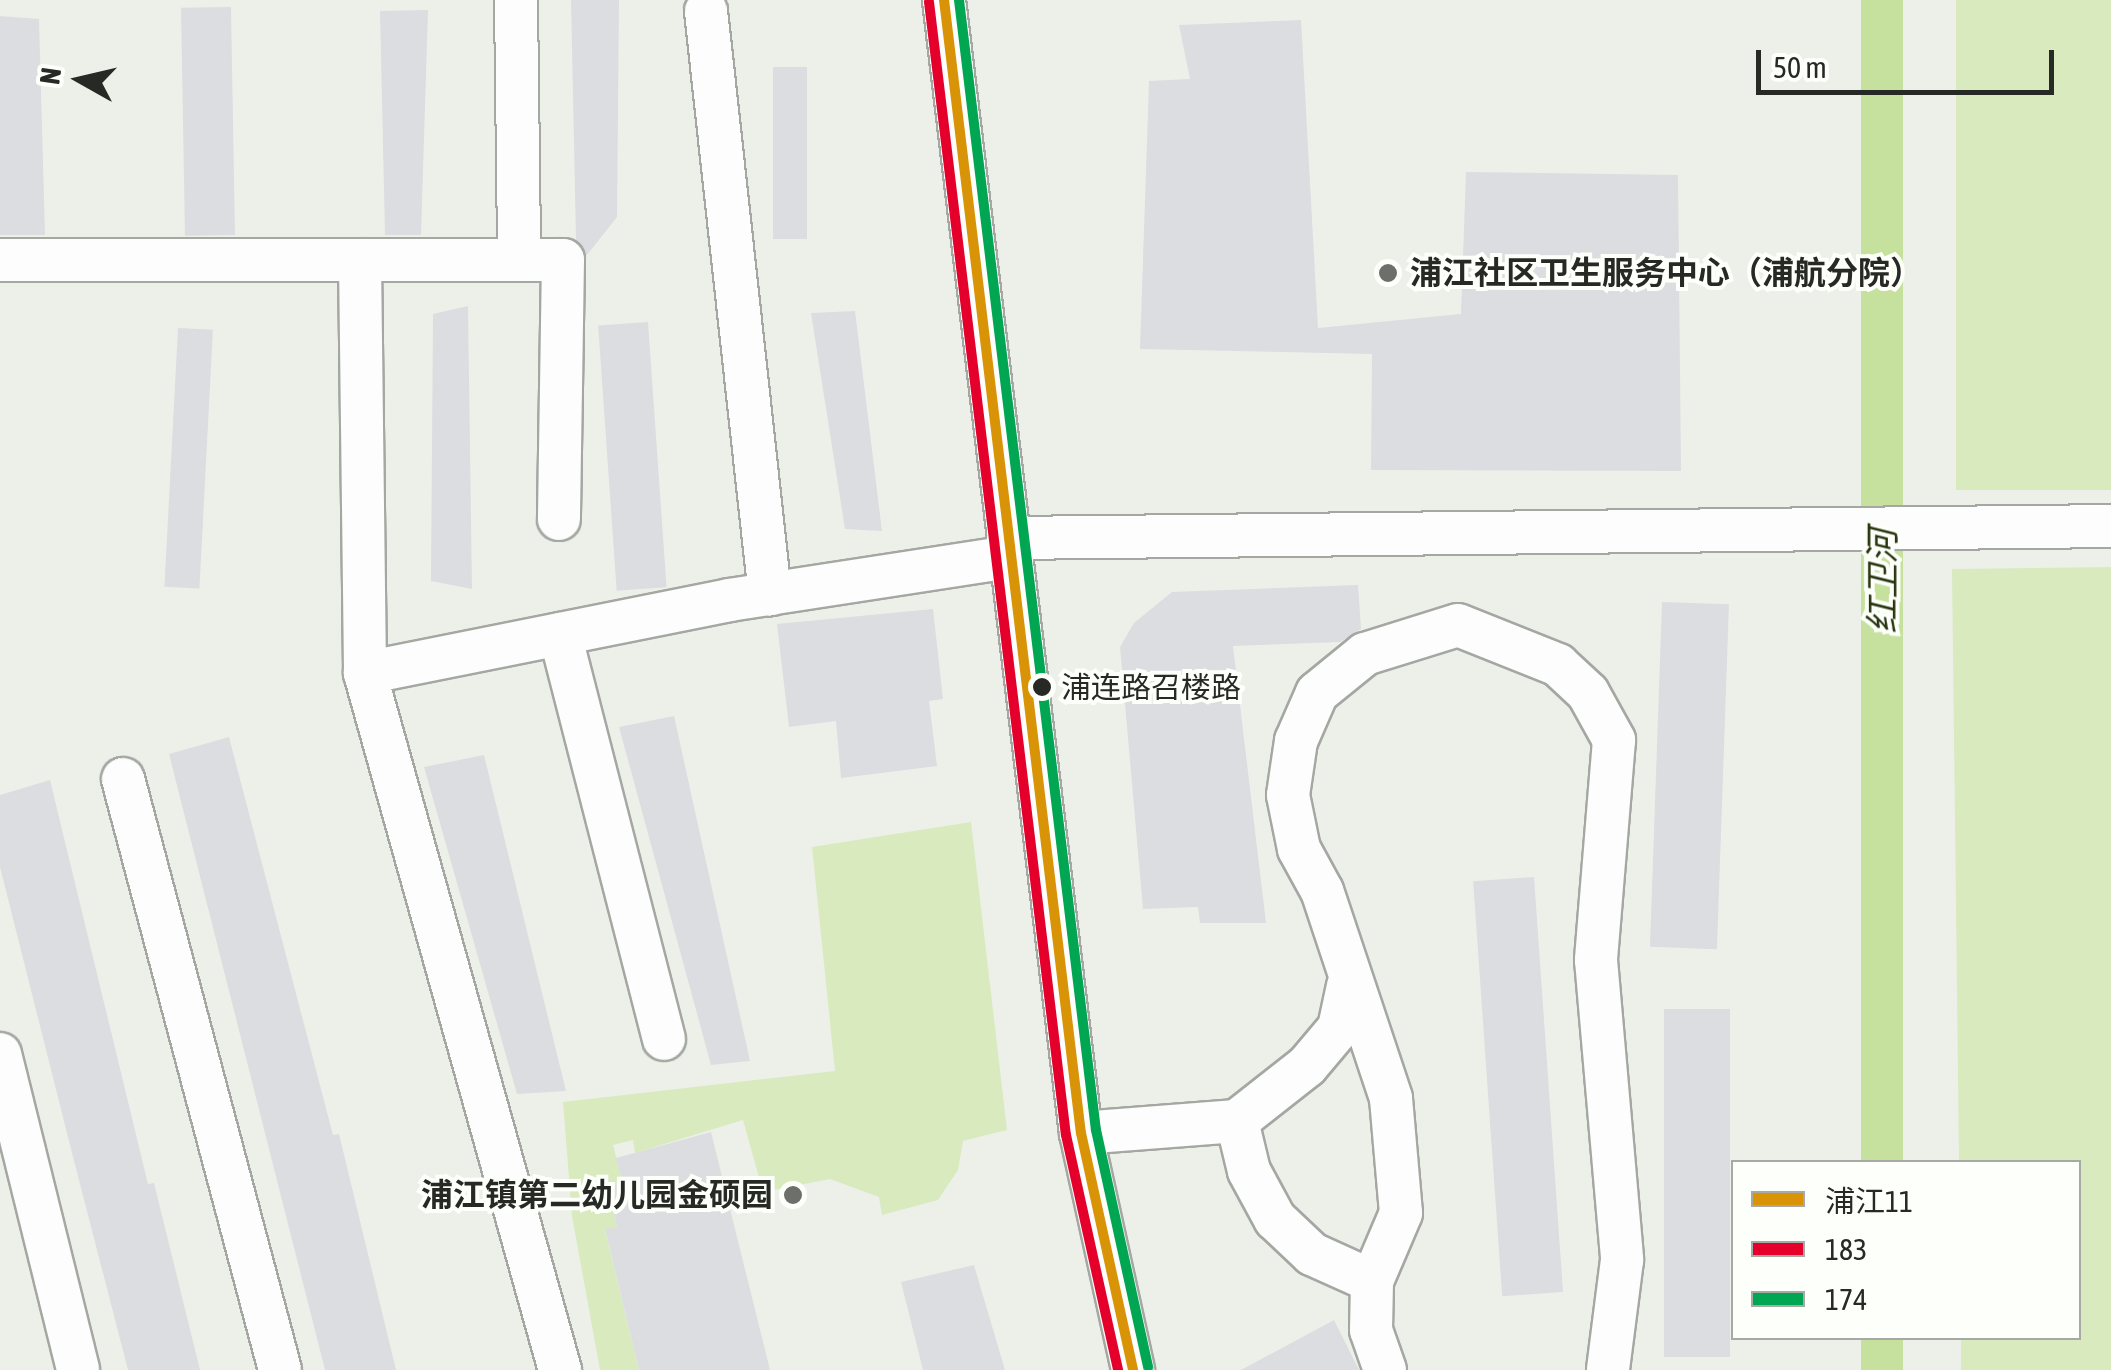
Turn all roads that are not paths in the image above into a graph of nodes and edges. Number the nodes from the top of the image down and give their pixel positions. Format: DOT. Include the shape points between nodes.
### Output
graph roads {
  1 [pos="516,0"];
  2 [pos="944,0"];
  3 [pos="706,11"];
  4 [pos="0,260"];
  5 [pos="360,260"];
  6 [pos="520,260"];
  7 [pos="560,519"];
  8 [pos="2111,526"];
  9 [pos="1009,548"];
  10 [pos="770,594"];
  11 [pos="560,634"];
  12 [pos="365,673"];
  13 [pos="124,779"];
  14 [pos="1348,986"];
  15 [pos="664,1039"];
  16 [pos="0,1054"];
  17 [pos="1237,1121"];
  18 [pos="1081,1134"];
  19 [pos="1372,1281"];
  20 [pos="78,1370"];
  21 [pos="280,1370"];
  22 [pos="560,1370"];
  23 [pos="1132,1370"];
  24 [pos="1385,1370"];
  25 [pos="1608,1370"];
  1 -- 6 [label="street"];
  2 -- 9 [label="street"];
  3 -- 10 [label="street"];
  4 -- 5 [label="street"];
  5 -- 6 [label="street"];
  5 -- 12 [label="street"];
  6 -- 7 [label="street" via="563,260"];
  8 -- 9 [label="street"];
  9 -- 10 [label="street"];
  9 -- 18 [label="street"];
  10 -- 11 [label="street"];
  11 -- 12 [label="street"];
  11 -- 15 [label="street"];
  12 -- 22 [label="street"];
  13 -- 21 [label="street"];
  14 -- 17 [label="street" via="1339,1028 1307,1066"];
  14 -- 19 [label="street" via="1392,1098 1401,1158 1400,1212"];
  14 -- 25 [label="street" via="1342,944 1299,849 1288,795 1296,741 1317,693 1365,654 1458,625 1558,665 1588,693 1614,740 1596,960 1622,1260"];
  16 -- 20 [label="street"];
  17 -- 18 [label="street"];
  17 -- 19 [label="street" via="1249,1171 1275,1219 1312,1254"];
  18 -- 23 [label="street"];
  19 -- 24 [label="street" via="1371,1330"];
}
